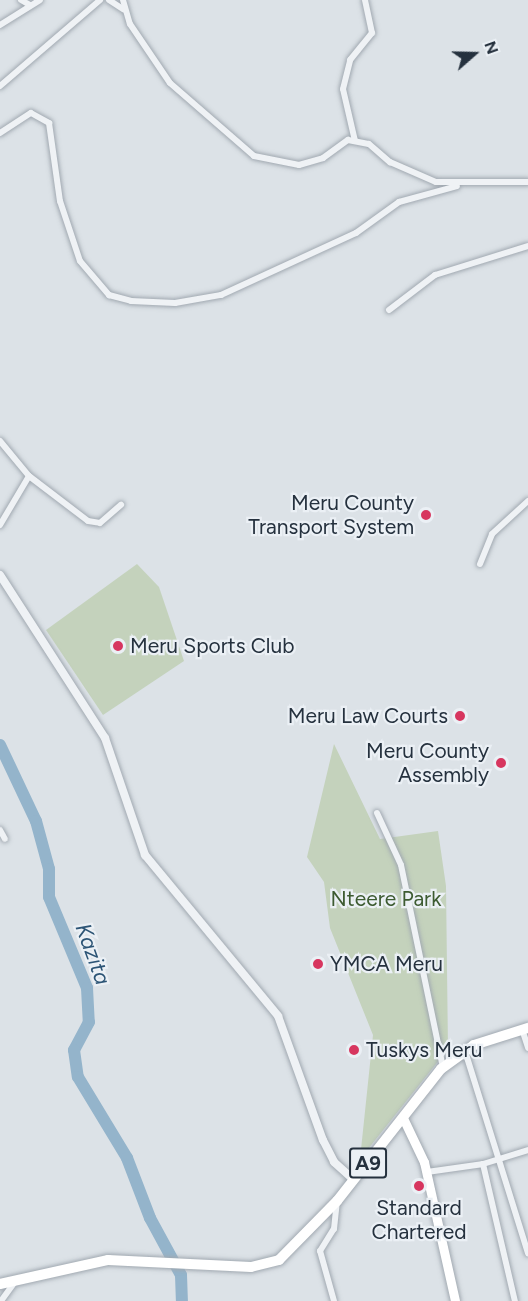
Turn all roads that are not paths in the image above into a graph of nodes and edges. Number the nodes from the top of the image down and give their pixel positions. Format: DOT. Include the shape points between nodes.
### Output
graph roads {
  1 [pos="21,0"];
  2 [pos="40,0"];
  3 [pos="100,0"];
  4 [pos="109,0"];
  5 [pos="123,0"];
  6 [pos="364,0"];
  7 [pos="30,5"];
  8 [pos="123,9"];
  9 [pos="0,25"];
  10 [pos="0,86"];
  11 [pos="0,133"];
  12 [pos="355,141"];
  13 [pos="528,182"];
  14 [pos="457,186"];
  15 [pos="528,246"];
  16 [pos="389,310"];
  17 [pos="0,441"];
  18 [pos="29,476"];
  19 [pos="528,501"];
  20 [pos="121,506"];
  21 [pos="0,525"];
  22 [pos="480,564"];
  23 [pos="0,575"];
  24 [pos="377,813"];
  25 [pos="0,830"];
  26 [pos="5,839"];
  27 [pos="525,1029"];
  28 [pos="528,1048"];
  29 [pos="465,1050"];
  30 [pos="443,1067"];
  31 [pos="403,1118"];
  32 [pos="528,1150"];
  33 [pos="498,1160"];
  34 [pos="483,1164"];
  35 [pos="427,1172"];
  36 [pos="353,1179"];
  37 [pos="337,1201"];
  38 [pos="528,1253"];
  39 [pos="6,1281"];
  40 [pos="1,1301"];
  41 [pos="334,1301"];
  42 [pos="455,1301"];
  43 [pos="515,1301"];
  1 -- 7 [label="street"];
  2 -- 7 [label="street"];
  3 -- 10 [label="street"];
  4 -- 8 [label="street"];
  5 -- 8 [label="street"];
  6 -- 12 [label="street" via="372,33 350,60 343,89"];
  7 -- 9 [label="street"];
  8 -- 12 [label="street" via="170,83 254,156 299,165"];
  11 -- 14 [label="street" via="31,113 49,123 60,201 80,261 109,295 131,301 175,303 221,295 356,233 399,202"];
  12 -- 14 [label="street" via="369,144 418,177"];
  13 -- 14 [label="street"];
  15 -- 16 [label="street" via="435,275"];
  17 -- 18 [label="street"];
  18 -- 20 [label="street" via="88,521 100,523"];
  18 -- 21 [label="street"];
  19 -- 22 [label="street" via="492,534"];
  23 -- 36 [label="street" via="105,738 145,855 278,1016 323,1140 334,1162"];
  24 -- 30 [label="street" via="401,865"];
  25 -- 26 [label="street"];
  27 -- 28 [label="street"];
  27 -- 29 [label="highway, A9"];
  29 -- 30 [label="highway, A9"];
  29 -- 33 [label="street"];
  30 -- 31 [label="highway, A9"];
  31 -- 35 [label="main road"];
  31 -- 36 [label="highway, A9"];
  32 -- 33 [label="street"];
  33 -- 34 [label="street"];
  33 -- 38 [label="street"];
  34 -- 35 [label="street"];
  34 -- 43 [label="street"];
  35 -- 42 [label="main road"];
  36 -- 37 [label="highway, A9"];
  37 -- 39 [label="highway, A9" via="279,1260 251,1267 158,1259 80,1263"];
  37 -- 41 [label="street" via="334,1229 320,1251"];
  39 -- 40 [label="street" via="13,1291"];
}
